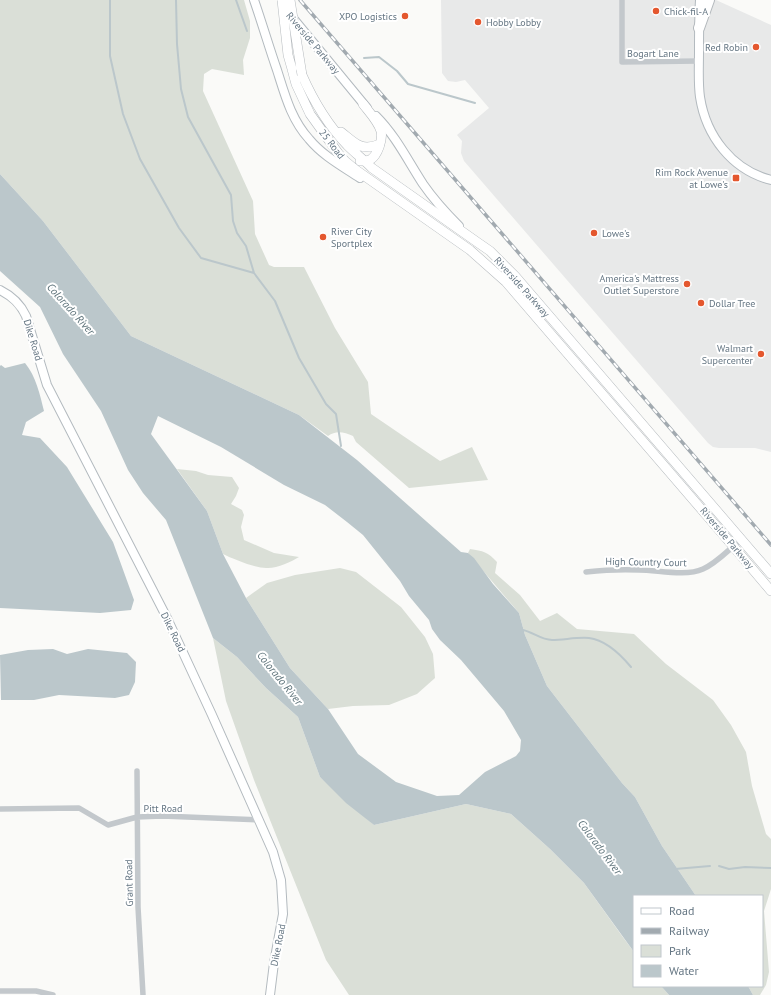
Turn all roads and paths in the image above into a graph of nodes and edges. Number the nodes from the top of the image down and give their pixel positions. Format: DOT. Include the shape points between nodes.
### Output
graph roads {
  1 [pos="254,0"];
  2 [pos="277,0"];
  3 [pos="282,0"];
  4 [pos="290,0"];
  5 [pos="622,0"];
  6 [pos="700,0"];
  7 [pos="709,0"];
  8 [pos="699,28"];
  9 [pos="699,62"];
  10 [pos="363,104"];
  11 [pos="328,120"];
  12 [pos="330,141"];
  13 [pos="380,144"];
  14 [pos="365,161"];
  15 [pos="771,180"];
  16 [pos="393,196"];
  17 [pos="464,232"];
  18 [pos="455,239"];
  19 [pos="0,290"];
  20 [pos="578,350"];
  21 [pos="570,357"];
  22 [pos="742,539"];
  23 [pos="733,546"];
  24 [pos="586,572"];
  25 [pos="771,574"];
  26 [pos="771,591"];
  27 [pos="137,772"];
  28 [pos="0,809"];
  29 [pos="137,817"];
  30 [pos="260,820"];
  31 [pos="0,991"];
  32 [pos="53,995"];
  33 [pos="142,995"];
  34 [pos="270,995"];
  1 -- 16 [label="street" via="286,100 302,130 334,161"];
  2 -- 10 [label="street, Riverside Parkway"];
  3 -- 12 [label="main road, 25 Road, bridge" via="288,55 296,84 310,114"];
  4 -- 11 [label="main road, 25 Road, bridge" via="302,75 310,94"];
  5 -- 9 [label="street, Bogart Lane" via="622,62"];
  6 -- 8 [label="street"];
  7 -- 8 [label="highway"];
  8 -- 9 [label="street"];
  9 -- 15 [label="street" via="700,98 714,137 739,166"];
  10 -- 13 [label="main road" via="381,130"];
  10 -- 17 [label="street, Riverside Parkway" via="386,126 433,198"];
  11 -- 13 [label="main road" via="357,146 368,148"];
  11 -- 14 [label="main road, 25 Road" via="347,145"];
  12 -- 14 [label="main road" via="346,156"];
  12 -- 16 [label="main road, 25 Road" via="345,161"];
  13 -- 14 [label="main road" via="374,156"];
  14 -- 17 [label="main road, 25 Road"];
  16 -- 18 [label="main road, 25 Road"];
  17 -- 20 [label="main road, Riverside Parkway" via="503,264"];
  18 -- 21 [label="main road, Riverside Parkway" via="506,282"];
  19 -- 30 [label="street, Dike Road" via="16,300 26,316 47,385 166,618"];
  20 -- 21 [label="main road"];
  20 -- 22 [label="main road, Riverside Parkway"];
  21 -- 23 [label="main road, Riverside Parkway"];
  22 -- 23 [label="street, High Country Court"];
  22 -- 25 [label="main road, Riverside Parkway"];
  23 -- 24 [label="street, High Country Court" via="709,566 693,572"];
  23 -- 26 [label="main road, Riverside Parkway"];
  27 -- 29 [label="street, Grant Road"];
  28 -- 29 [label="street, Pitt Road" via="79,808 108,825"];
  29 -- 30 [label="street, Pitt Road"];
  29 -- 33 [label="street, Grant Road"];
  30 -- 34 [label="street, Dike Road" via="278,868 284,902"];
  31 -- 32 [label="street" via="36,991"];
}
